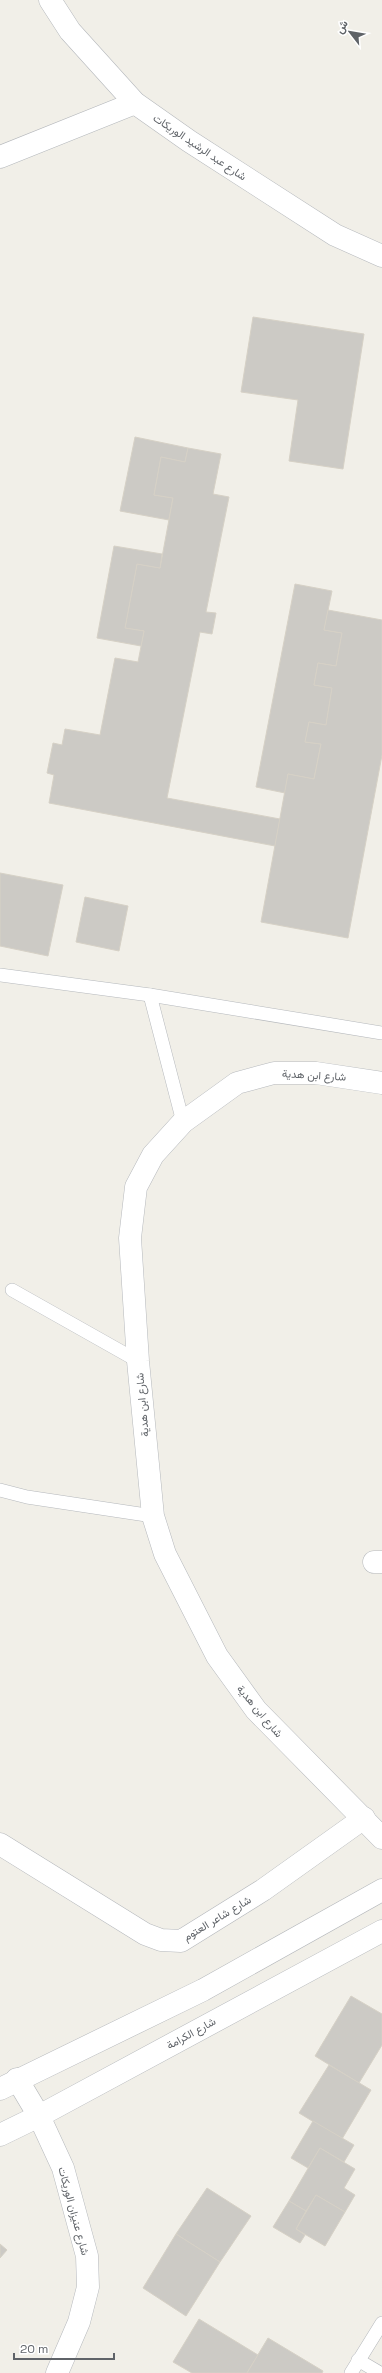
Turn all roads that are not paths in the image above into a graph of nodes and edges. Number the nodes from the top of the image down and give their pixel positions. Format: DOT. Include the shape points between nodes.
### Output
graph roads {
  1 [pos="50,0"];
  2 [pos="135,103"];
  3 [pos="0,157"];
  4 [pos="382,256"];
  5 [pos="0,975"];
  6 [pos="150,995"];
  7 [pos="382,1033"];
  8 [pos="382,1083"];
  9 [pos="183,1122"];
  10 [pos="12,1290"];
  11 [pos="138,1361"];
  12 [pos="0,1490"];
  13 [pos="153,1516"];
  14 [pos="364,1818"];
  15 [pos="382,1838"];
  16 [pos="0,1844"];
  17 [pos="382,1890"];
  18 [pos="382,1931"];
  19 [pos="8,2084"];
  20 [pos="39,2116"];
  21 [pos="0,2135"];
  22 [pos="382,2323"];
  23 [pos="358,2360"];
  24 [pos="57,2373"];
  25 [pos="351,2373"];
  26 [pos="380,2373"];
  1 -- 2 [label="street, شارع عبد الرشيد الوريكات" via="70,31"];
  2 -- 3 [label="street"];
  2 -- 4 [label="street, شارع عبد الرشيد الوريكات" via="335,235"];
  5 -- 6 [label="lane"];
  6 -- 7 [label="lane"];
  6 -- 9 [label="lane"];
  8 -- 9 [label="street, شارع ابن هدية" via="316,1073 274,1073 237,1083"];
  9 -- 11 [label="street, شارع ابن هدية" via="153,1155 136,1187 130,1238"];
  10 -- 11 [label="lane"];
  11 -- 13 [label="street, شارع ابن هدية"];
  12 -- 13 [label="lane" via="27,1497"];
  13 -- 14 [label="street, شارع ابن هدية" via="165,1554 217,1656 256,1710"];
  14 -- 15 [label="street, شارع ابن هدية"];
  14 -- 16 [label="street, شارع شاعر العتوم" via="263,1890 181,1941 161,1940 145,1934"];
  17 -- 19 [label="street" via="203,1990"];
  18 -- 20 [label="street, شارع الكرامة"];
  19 -- 20 [label="street, شارع عنيزان الوريكات"];
  20 -- 21 [label="street, شارع الكرامة"];
  20 -- 24 [label="street, شارع عنيزان الوريكات" via="63,2168 87,2256 88,2287 79,2322"];
  22 -- 23 [label="lane"];
  23 -- 25 [label="lane"];
  23 -- 26 [label="lane"];
}
